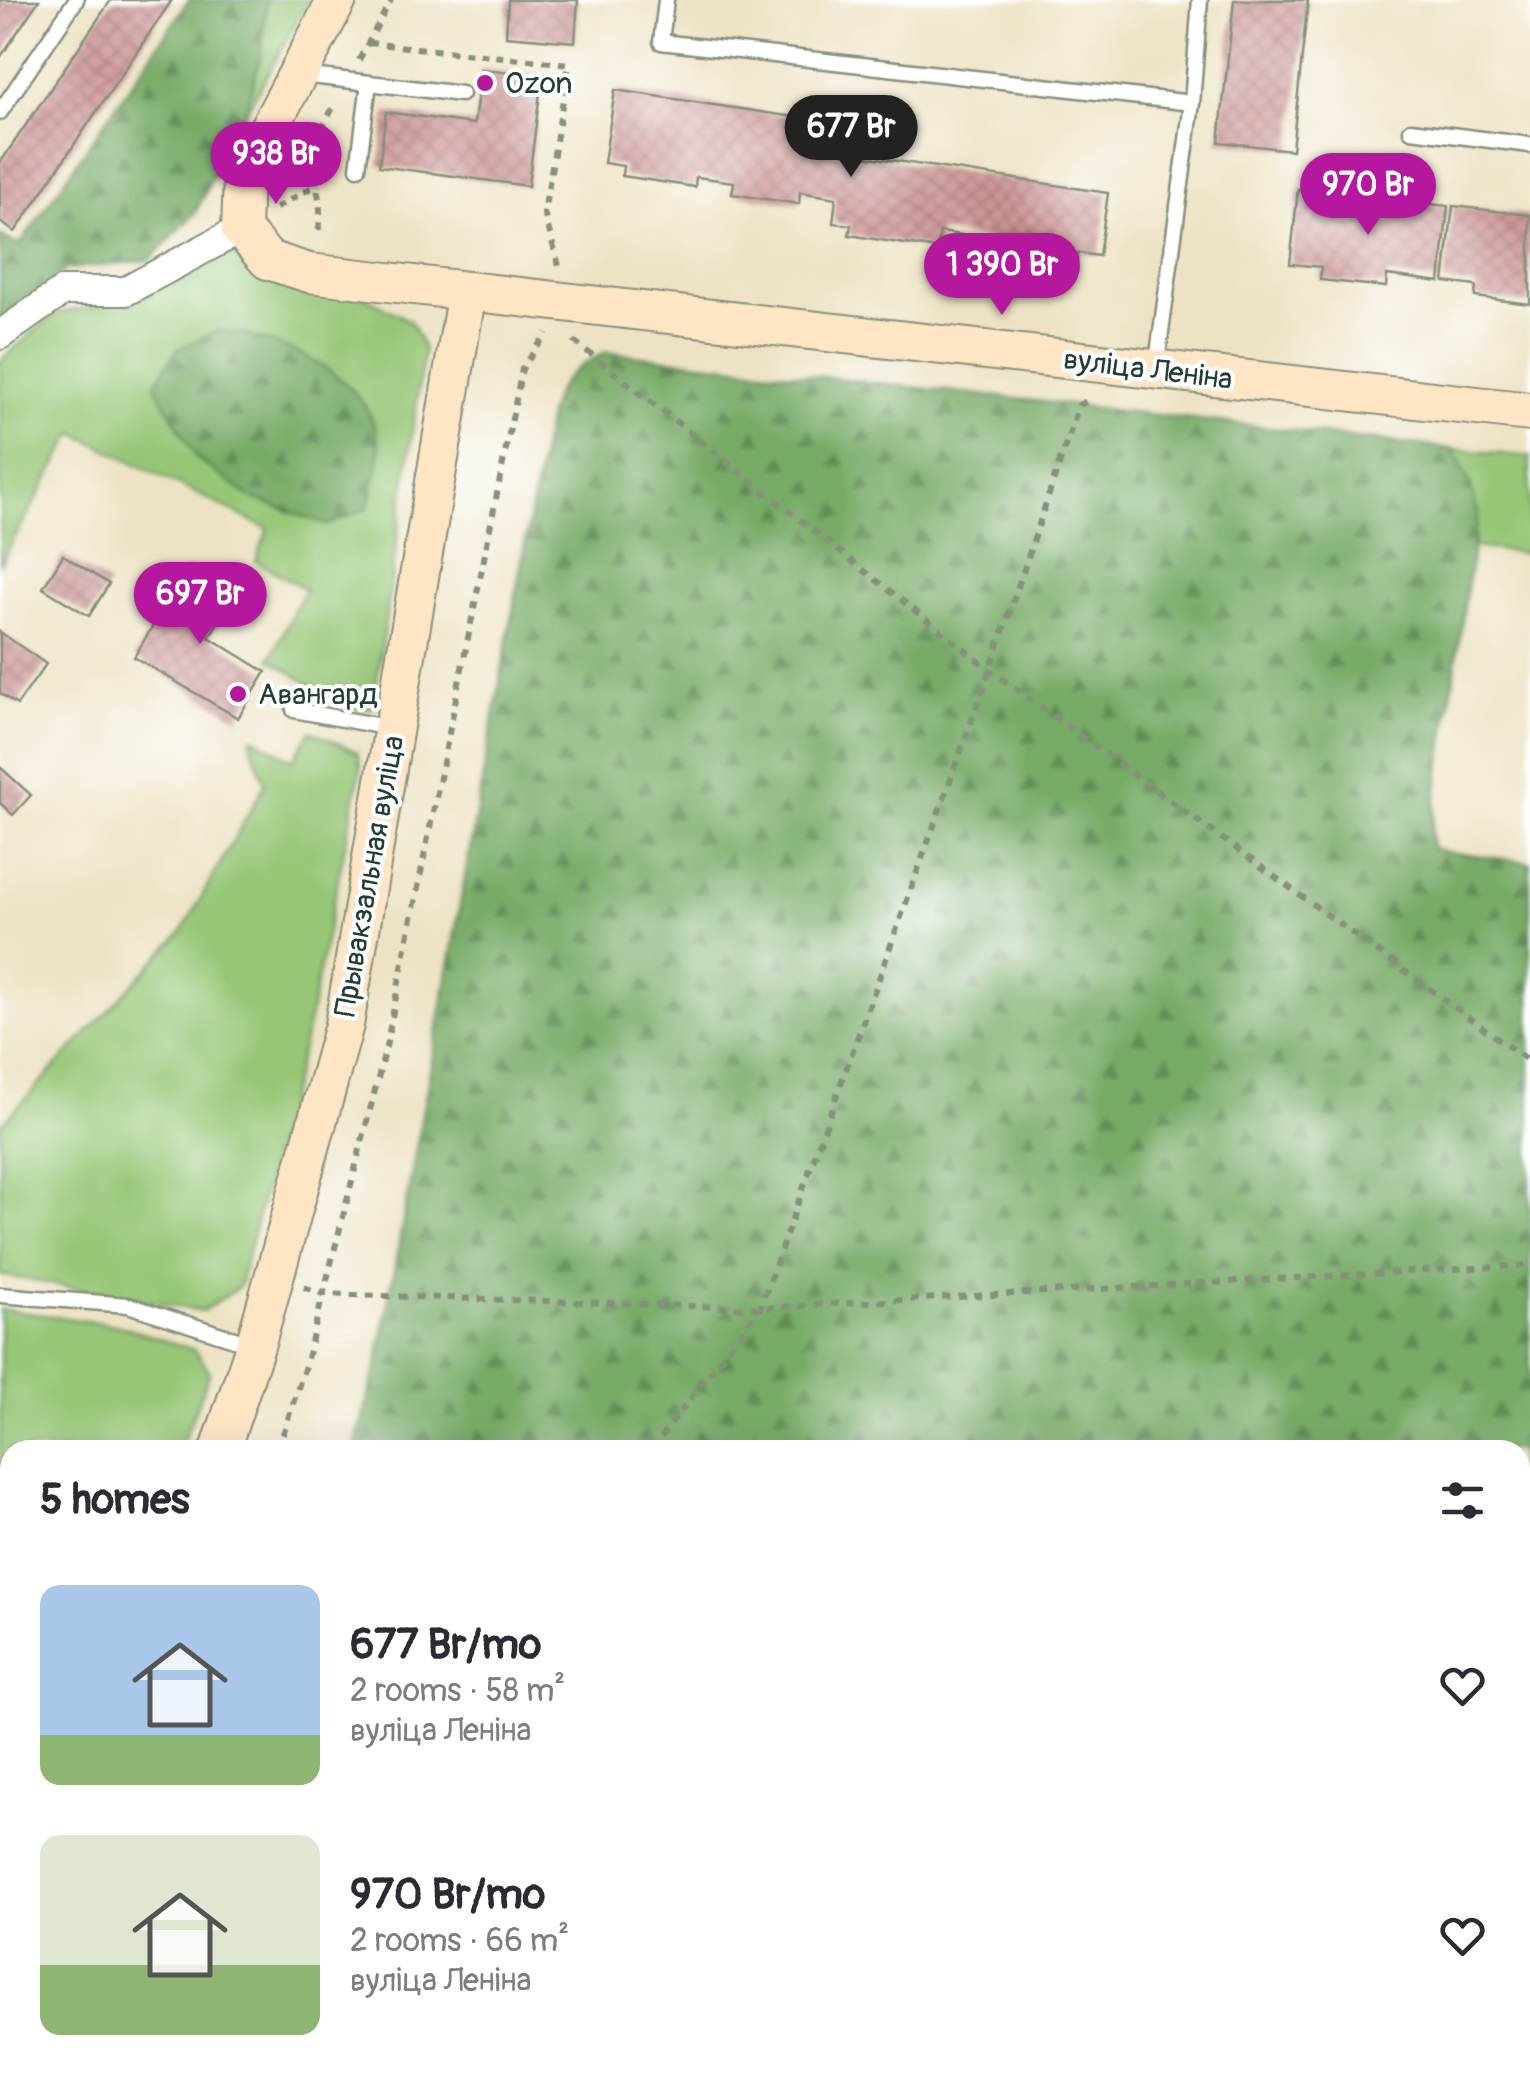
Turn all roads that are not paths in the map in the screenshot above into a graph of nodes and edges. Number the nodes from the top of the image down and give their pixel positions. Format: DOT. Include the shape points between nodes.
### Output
graph roads {
  1 [pos="76,0"];
  2 [pos="337,0"];
  3 [pos="666,0"];
  4 [pos="1200,0"];
  5 [pos="298,74"];
  6 [pos="369,83"];
  7 [pos="462,94"];
  8 [pos="1192,103"];
  9 [pos="0,112"];
  10 [pos="1411,130"];
  11 [pos="1530,145"];
  12 [pos="358,168"];
  13 [pos="241,229"];
  14 [pos="467,291"];
  15 [pos="0,336"];
  16 [pos="1156,370"];
  17 [pos="1530,412"];
  18 [pos="294,710"];
  19 [pos="394,729"];
  20 [pos="0,1295"];
  21 [pos="254,1346"];
  22 [pos="223,1440"];
  1 -- 9 [label="lane"];
  2 -- 5 [label="street"];
  3 -- 8 [label="lane" via="661,42"];
  4 -- 8 [label="lane"];
  5 -- 6 [label="lane"];
  5 -- 13 [label="street" via="243,176"];
  6 -- 7 [label="lane"];
  6 -- 12 [label="lane"];
  8 -- 16 [label="lane"];
  10 -- 11 [label="lane"];
  13 -- 14 [label="street, вуліца Леніна" via="268,260 310,273"];
  13 -- 15 [label="street" via="126,291 63,291"];
  14 -- 16 [label="street, вуліца Леніна"];
  14 -- 19 [label="street, Прывакзальная вуліца"];
  16 -- 17 [label="street, вуліца Леніна"];
  18 -- 19 [label="lane"];
  19 -- 21 [label="street, Прывакзальная вуліца" via="344,1025"];
  20 -- 21 [label="lane" via="128,1305"];
  21 -- 22 [label="street, Прывакзальная вуліца"];
}
